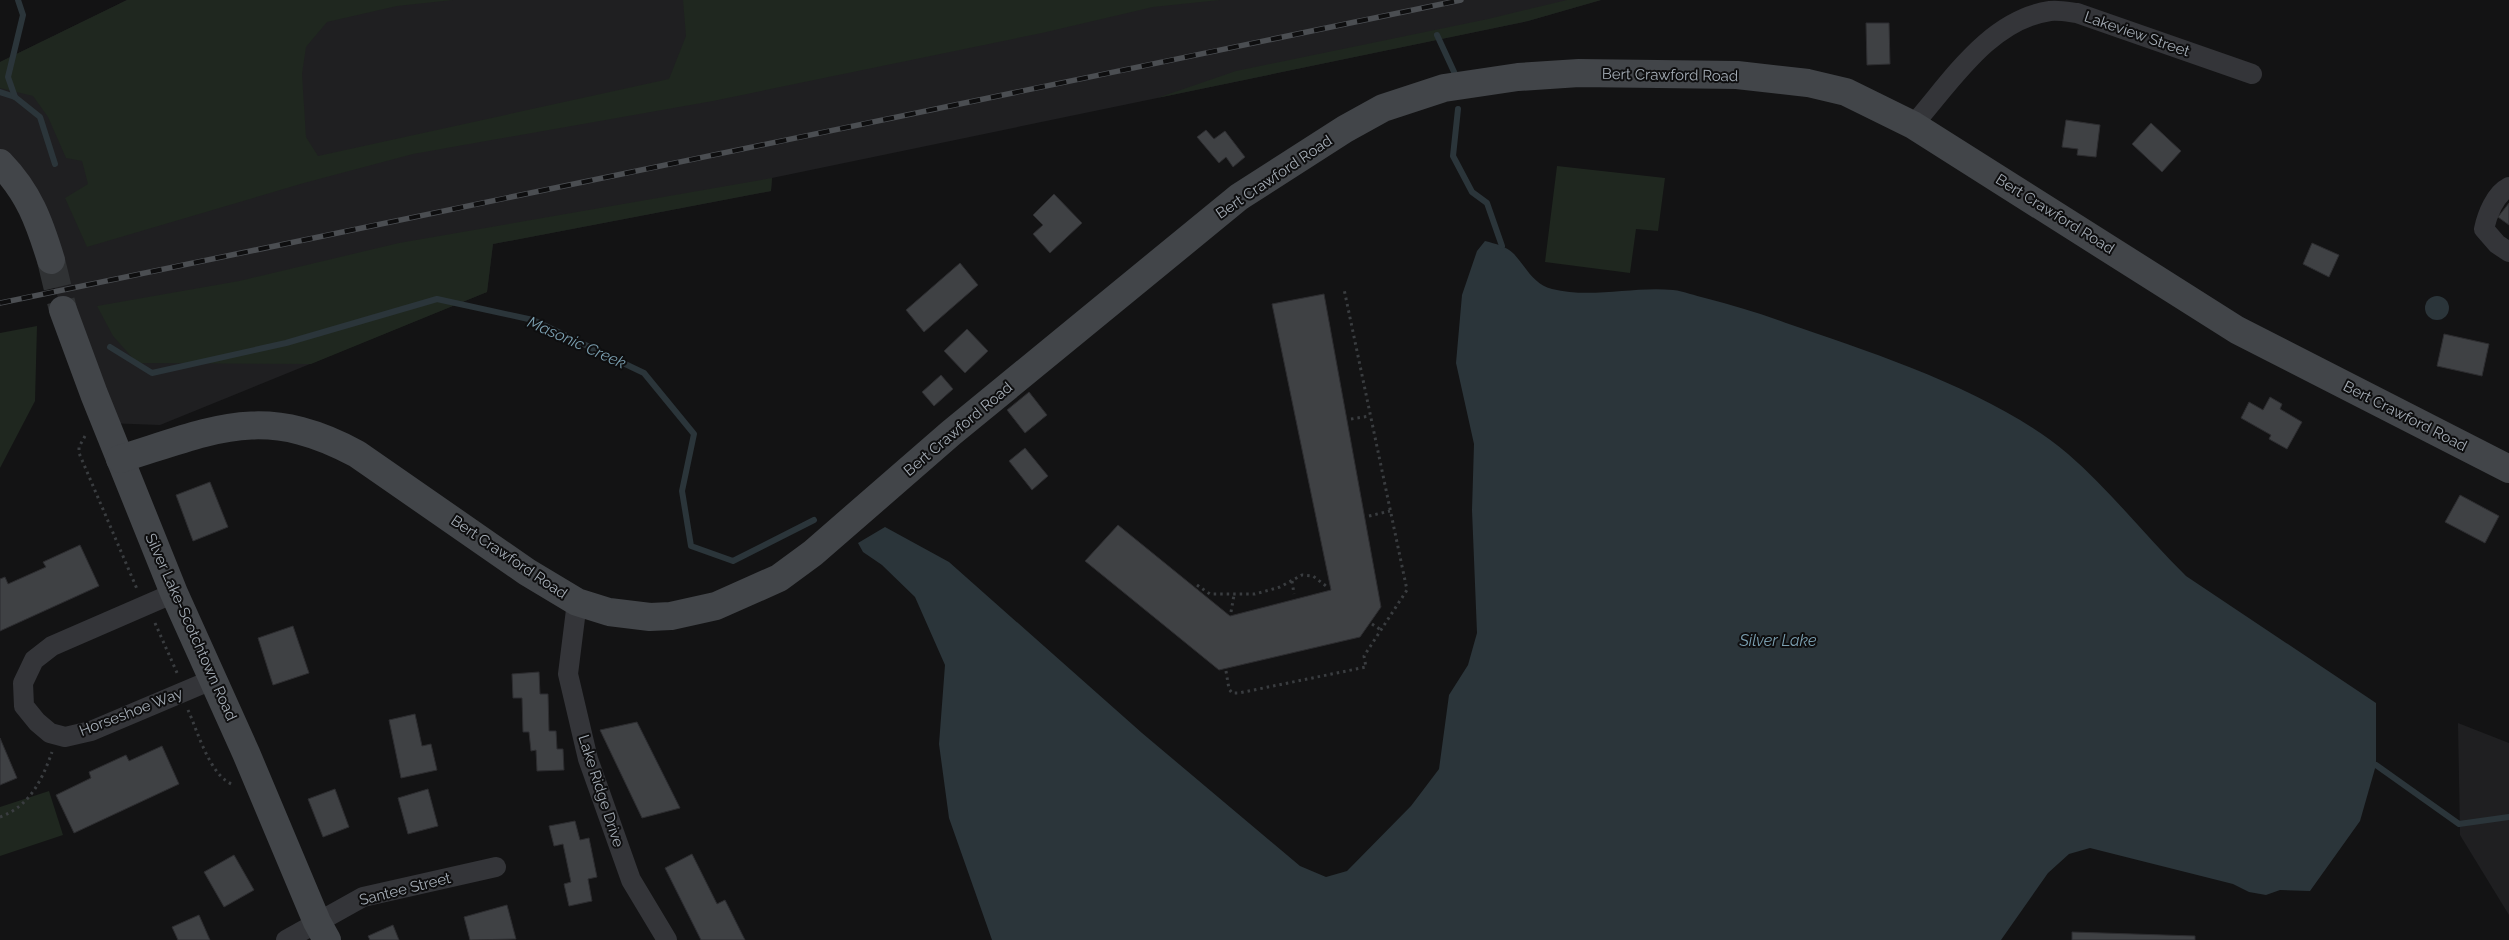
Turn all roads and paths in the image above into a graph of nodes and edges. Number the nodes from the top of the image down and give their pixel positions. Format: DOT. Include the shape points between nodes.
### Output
graph roads {
  1 [pos="2252,74"];
  2 [pos="1913,124"];
  3 [pos="0,163"];
  4 [pos="2509,188"];
  5 [pos="2509,252"];
  6 [pos="51,260"];
  7 [pos="1344,289"];
  8 [pos="63,310"];
  9 [pos="1370,416"];
  10 [pos="1351,419"];
  11 [pos="120,459"];
  12 [pos="2509,469"];
  13 [pos="1390,511"];
  14 [pos="1369,516"];
  15 [pos="1292,581"];
  16 [pos="1197,585"];
  17 [pos="1326,586"];
  18 [pos="174,593"];
  19 [pos="1294,594"];
  20 [pos="1234,595"];
  21 [pos="576,602"];
  22 [pos="1232,612"];
  23 [pos="155,623"];
  24 [pos="1372,624"];
  25 [pos="1381,630"];
  26 [pos="1226,672"];
  27 [pos="214,679"];
  28 [pos="181,682"];
  29 [pos="187,708"];
  30 [pos="52,752"];
  31 [pos="60,752"];
  32 [pos="236,786"];
  33 [pos="496,867"];
  34 [pos="322,931"];
  35 [pos="286,940"];
  36 [pos="667,940"];
  1 -- 2 [label="street, Lakeview Street" via="2077,13 2052,11 2003,29 1983,46"];
  2 -- 12 [label="street, Bert Crawford Road" via="2238,330"];
  2 -- 21 [label="street, Bert Crawford Road" via="1846,92 1808,83 1737,75 1579,73 1518,76 1444,88 1383,108 1239,197 779,578 716,606 671,616 629,616"];
  3 -- 6 [label="street" via="17,181 33,207"];
  4 -- 5 [label="street" via="2494,204 2484,229"];
  7 -- 9 [label="path"];
  8 -- 11 [label="street, Silver Lake-Scotchtown Road"];
  9 -- 10 [label="path"];
  9 -- 13 [label="path"];
  11 -- 18 [label="street, Silver Lake-Scotchtown Road"];
  11 -- 21 [label="street, Bert Crawford Road" via="237,425 272,425 312,433 357,454 527,572"];
  13 -- 14 [label="path"];
  13 -- 25 [label="path" via="1407,590"];
  15 -- 17 [label="path" via="1302,575 1313,576"];
  15 -- 19 [label="path"];
  15 -- 20 [label="path" via="1254,594"];
  16 -- 20 [label="path" via="1210,594"];
  18 -- 27 [label="street, Silver Lake-Scotchtown Road"];
  18 -- 27 [label="street, Horseshoe Way" via="52,646 34,660 22,683 24,706 50,733 65,737 91,731"];
  20 -- 22 [label="path"];
  21 -- 36 [label="street, Lake Ridge Drive" via="568,674 588,759 631,880"];
  23 -- 28 [label="path"];
  24 -- 25 [label="path"];
  25 -- 26 [label="path" via="1364,656 1366,667 1239,693 1232,693 1229,689"];
  27 -- 34 [label="street, Silver Lake-Scotchtown Road"];
  29 -- 32 [label="path" via="220,778"];
  30 -- 31 [label="path"];
  33 -- 34 [label="street, Santee Street" via="363,897"];
  34 -- 35 [label="street, Santee Street"];
}
